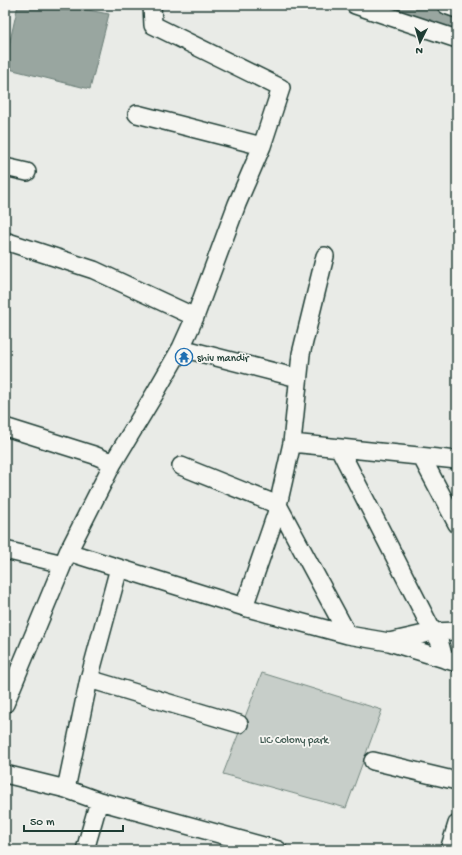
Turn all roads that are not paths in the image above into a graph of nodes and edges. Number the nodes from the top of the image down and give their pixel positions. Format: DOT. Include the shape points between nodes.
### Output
graph roads {
  1 [pos="152,5"];
  2 [pos="354,5"];
  3 [pos="446,5"];
  4 [pos="457,9"];
  5 [pos="457,39"];
  6 [pos="138,114"];
  7 [pos="262,146"];
  8 [pos="5,167"];
  9 [pos="27,172"];
  10 [pos="5,241"];
  11 [pos="325,256"];
  12 [pos="194,317"];
  13 [pos="181,348"];
  14 [pos="298,378"];
  15 [pos="5,427"];
  16 [pos="292,443"];
  17 [pos="339,448"];
  18 [pos="421,456"];
  19 [pos="457,460"];
  20 [pos="113,464"];
  21 [pos="182,466"];
  22 [pos="278,506"];
  23 [pos="457,524"];
  24 [pos="5,550"];
  25 [pos="65,558"];
  26 [pos="118,568"];
  27 [pos="244,607"];
  28 [pos="433,632"];
  29 [pos="457,632"];
  30 [pos="348,635"];
  31 [pos="389,642"];
  32 [pos="450,661"];
  33 [pos="89,679"];
  34 [pos="5,704"];
  35 [pos="238,724"];
  36 [pos="373,761"];
  37 [pos="5,774"];
  38 [pos="457,781"];
  39 [pos="66,789"];
  40 [pos="99,801"];
  41 [pos="457,824"];
  42 [pos="85,850"];
  43 [pos="278,850"];
  44 [pos="449,850"];
  1 -- 7 [label="street" via="153,25 281,88"];
  2 -- 5 [label="street"];
  3 -- 4 [label="street"];
  6 -- 7 [label="street"];
  7 -- 12 [label="street"];
  8 -- 9 [label="street"];
  10 -- 12 [label="street" via="94,270"];
  11 -- 14 [label="street" via="301,354"];
  12 -- 13 [label="street"];
  13 -- 14 [label="street"];
  13 -- 20 [label="street"];
  14 -- 16 [label="street"];
  15 -- 20 [label="street" via="94,455"];
  16 -- 17 [label="street"];
  16 -- 22 [label="street"];
  17 -- 18 [label="street"];
  17 -- 28 [label="street"];
  18 -- 19 [label="street"];
  18 -- 23 [label="street"];
  20 -- 25 [label="street"];
  21 -- 22 [label="street"];
  22 -- 27 [label="street"];
  22 -- 30 [label="street"];
  24 -- 25 [label="street"];
  25 -- 26 [label="street"];
  25 -- 34 [label="street"];
  26 -- 27 [label="street"];
  26 -- 33 [label="street"];
  27 -- 30 [label="street"];
  28 -- 29 [label="street"];
  28 -- 31 [label="street"];
  28 -- 32 [label="street"];
  30 -- 31 [label="street"];
  31 -- 32 [label="street"];
  33 -- 35 [label="street"];
  33 -- 39 [label="street"];
  36 -- 38 [label="street"];
  37 -- 39 [label="street"];
  39 -- 40 [label="street"];
  40 -- 42 [label="street"];
  40 -- 43 [label="street"];
  41 -- 44 [label="street"];
}
